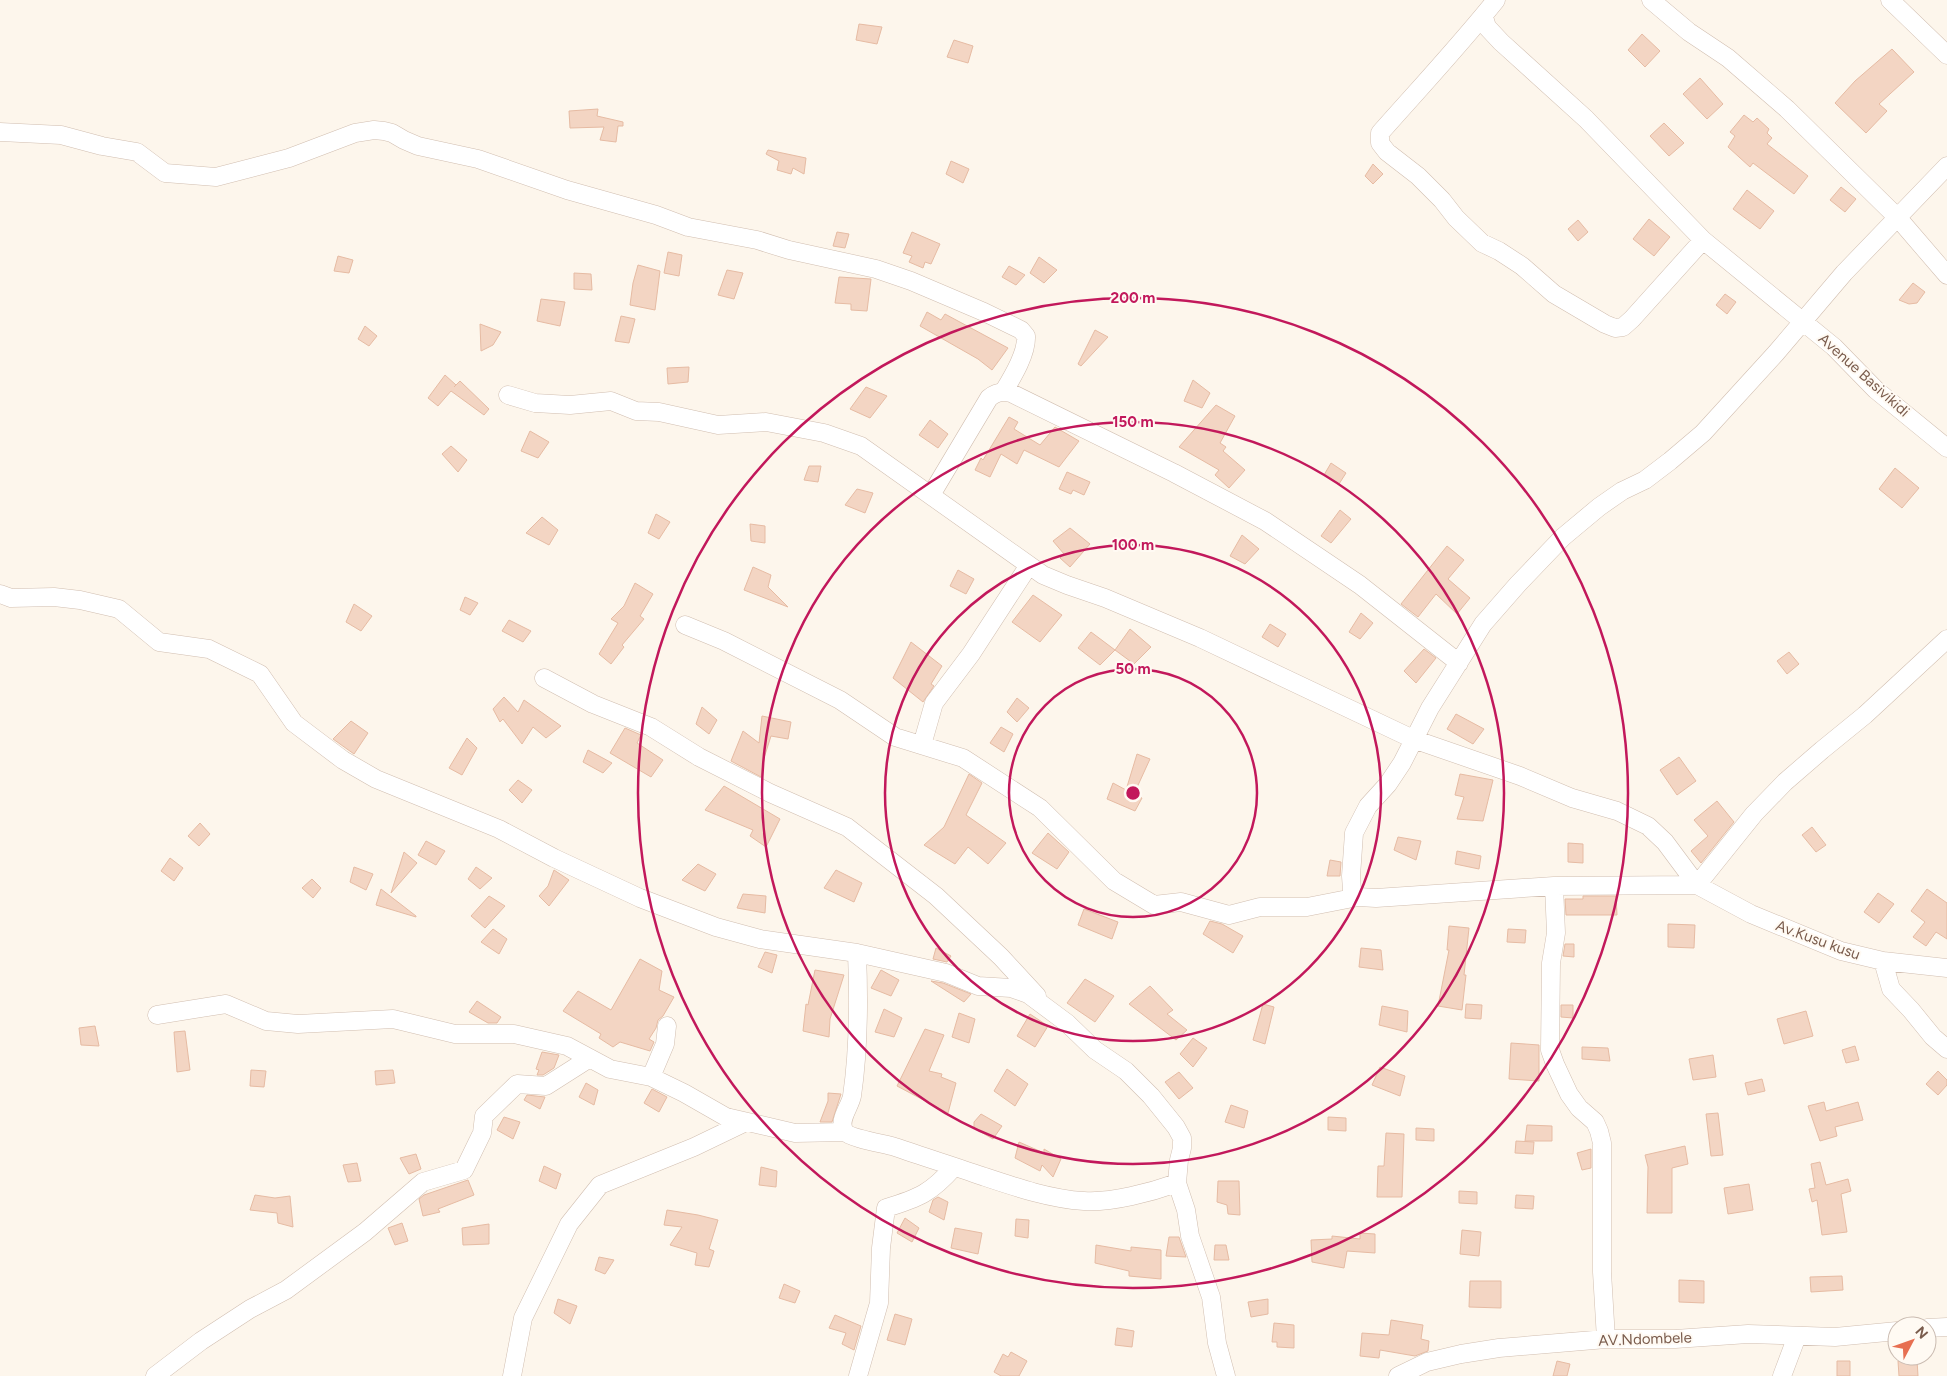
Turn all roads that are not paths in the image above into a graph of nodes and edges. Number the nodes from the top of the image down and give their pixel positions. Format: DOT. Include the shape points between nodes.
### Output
graph roads {
  1 [pos="1496,0"];
  2 [pos="1651,0"];
  3 [pos="1890,0"];
  4 [pos="1484,17"];
  5 [pos="1947,55"];
  6 [pos="0,132"];
  7 [pos="1947,166"];
  8 [pos="1898,218"];
  9 [pos="1703,240"];
  10 [pos="1947,275"];
  11 [pos="1804,322"];
  12 [pos="1004,391"];
  13 [pos="508,396"];
  14 [pos="1947,448"];
  15 [pos="931,495"];
  16 [pos="1029,565"];
  17 [pos="0,594"];
  18 [pos="685,624"];
  19 [pos="1947,639"];
  20 [pos="1459,663"];
  21 [pos="544,678"];
  22 [pos="1413,739"];
  23 [pos="922,745"];
  24 [pos="1697,885"];
  25 [pos="1554,886"];
  26 [pos="1358,897"];
  27 [pos="857,953"];
  28 [pos="1883,961"];
  29 [pos="1947,968"];
  30 [pos="1051,1011"];
  31 [pos="157,1015"];
  32 [pos="667,1026"];
  33 [pos="1947,1049"];
  34 [pos="590,1058"];
  35 [pos="651,1077"];
  36 [pos="746,1122"];
  37 [pos="844,1132"];
  38 [pos="954,1166"];
  39 [pos="1177,1183"];
  40 [pos="1887,1332"];
  41 [pos="1797,1336"];
  42 [pos="1606,1339"];
  43 [pos="155,1376"];
  44 [pos="512,1376"];
  45 [pos="858,1376"];
  46 [pos="1226,1376"];
  47 [pos="1398,1376"];
  48 [pos="1782,1376"];
  1 -- 4 [label="street"];
  2 -- 8 [label="street" via="1689,32 1728,58 1780,103"];
  3 -- 5 [label="street"];
  4 -- 9 [label="street, Avenue Basivikidi" via="1487,27 1501,42 1586,119"];
  4 -- 9 [label="street" via="1380,133 1380,143 1387,152 1418,176 1482,243 1522,266 1554,294 1615,328 1632,319"];
  6 -- 12 [label="street" via="61,135 137,152 165,173 216,177 289,158 355,133 374,130 392,133 418,146 478,159 688,227 876,268 949,296 1021,330 1026,336 1026,343"];
  7 -- 8 [label="street"];
  8 -- 10 [label="street"];
  8 -- 11 [label="street" via="1844,274"];
  9 -- 11 [label="street, Avenue Basivikidi"];
  11 -- 14 [label="street, Avenue Basivikidi" via="1876,390"];
  11 -- 20 [label="street" via="1703,433 1658,470 1599,507 1563,537 1483,624"];
  12 -- 15 [label="street" via="994,393 981,409"];
  12 -- 20 [label="street" via="1265,521 1360,585"];
  13 -- 15 [label="street" via="535,403 570,406 611,401 636,411 659,412 718,425 766,422 824,433 861,446"];
  15 -- 16 [label="street"];
  16 -- 22 [label="street" via="1067,585 1200,638"];
  16 -- 23 [label="street" via="971,654 934,703"];
  17 -- 27 [label="street" via="11,598 80,600 120,609 159,642 209,649 260,674 294,723 343,760 640,898 716,927 760,939"];
  18 -- 23 [label="street" via="724,640 832,696 895,737"];
  19 -- 24 [label="street" via="1865,715 1785,782 1754,814"];
  20 -- 22 [label="street"];
  21 -- 30 [label="street" via="593,704 651,727 699,758 770,793 847,827 936,896 1001,957"];
  22 -- 24 [label="street" via="1520,776 1572,798 1618,810 1648,826 1665,842"];
  22 -- 26 [label="street" via="1402,763 1368,806 1354,833 1351,876 1352,890"];
  23 -- 26 [label="street" via="963,758 1040,808 1114,881 1154,905 1181,902 1229,915 1260,908 1307,907"];
  24 -- 25 [label="street"];
  24 -- 28 [label="street, Av.Kusu kusu" via="1799,935 1841,951"];
  25 -- 26 [label="street"];
  25 -- 42 [label="street" via="1556,933 1551,963 1550,1050 1569,1094 1594,1122 1602,1144 1602,1272"];
  27 -- 30 [label="street" via="946,973 978,986 1011,988 1028,994"];
  27 -- 37 [label="street" via="857,1063 851,1102 845,1112"];
  28 -- 29 [label="street, Av.Kusu kusu"];
  28 -- 33 [label="street" via="1891,989"];
  30 -- 39 [label="street" via="1126,1072 1176,1127 1182,1138"];
  31 -- 34 [label="street" via="226,1004 266,1021 298,1024 393,1019 455,1034 514,1034 567,1046"];
  32 -- 35 [label="street" via="665,1044"];
  34 -- 35 [label="street" via="610,1069"];
  34 -- 43 [label="street" via="546,1086 517,1084 484,1116 482,1133 464,1170 423,1182 365,1232 286,1290 250,1309"];
  35 -- 36 [label="street" via="726,1117"];
  36 -- 37 [label="street" via="795,1133"];
  36 -- 44 [label="street" via="600,1185 570,1224 523,1318"];
  37 -- 38 [label="street" via="853,1138 878,1142"];
  38 -- 39 [label="street" via="1017,1188 1068,1200 1087,1201 1150,1192"];
  38 -- 45 [label="street" via="940,1183 916,1199 886,1208 879,1304"];
  39 -- 46 [label="street" via="1190,1236 1212,1297 1217,1343"];
  40 -- 41 [label="street, AV.Ndombele" via="1835,1337"];
  41 -- 42 [label="street, AV.Ndombele" via="1748,1334"];
  41 -- 48 [label="street"];
  42 -- 47 [label="street, AV.Ndombele" via="1461,1354 1427,1362"];
}
